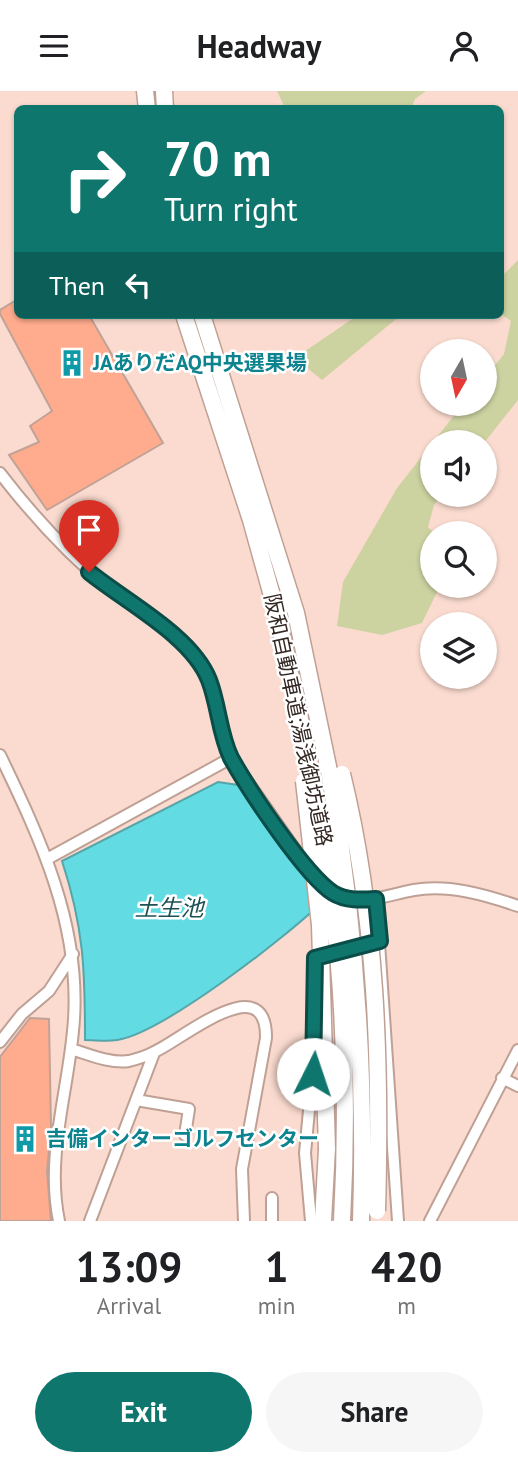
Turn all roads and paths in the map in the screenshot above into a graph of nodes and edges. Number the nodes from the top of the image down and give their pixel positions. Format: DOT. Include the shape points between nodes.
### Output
graph roads {
  1 [pos="185,319"];
  2 [pos="203,319"];
  3 [pos="0,473"];
  4 [pos="0,755"];
  5 [pos="231,758"];
  6 [pos="336,775"];
  7 [pos="309,780"];
  8 [pos="47,859"];
  9 [pos="376,899"];
  10 [pos="518,906"];
  11 [pos="380,941"];
  12 [pos="72,954"];
  13 [pos="0,1042"];
  14 [pos="71,1049"];
  15 [pos="518,1050"];
  16 [pos="154,1053"];
  17 [pos="502,1078"];
  18 [pos="518,1086"];
  19 [pos="136,1100"];
  20 [pos="186,1135"];
  21 [pos="272,1198"];
  22 [pos="376,1216"];
  23 [pos="59,1221"];
  24 [pos="90,1221"];
  25 [pos="244,1221"];
  26 [pos="272,1221"];
  27 [pos="311,1221"];
  28 [pos="323,1221"];
  29 [pos="342,1221"];
  30 [pos="361,1221"];
  31 [pos="398,1221"];
  32 [pos="430,1221"];
  1 -- 7 [label="highway, 阪和自動車道;湯浅御坊道路" via="251,520 285,646"];
  2 -- 6 [label="highway, 阪和自動車道;湯浅御坊道路" via="296,613"];
  3 -- 5 [label="street" via="89,572 181,639 197,656"];
  4 -- 8 [label="street"];
  5 -- 8 [label="street"];
  5 -- 9 [label="street" via="313,876 334,894"];
  6 -- 22 [label="highway, bridge" via="361,858 374,986 380,1112"];
  6 -- 30 [label="highway, 阪和自動車道;湯浅御坊道路, bridge" via="356,969 363,1131"];
  7 -- 28 [label="highway, bridge" via="320,925 327,1149"];
  7 -- 29 [label="highway, 阪和自動車道;湯浅御坊道路, bridge" via="328,864 341,986 346,1099"];
  8 -- 12 [label="street"];
  9 -- 10 [label="street" via="417,889 462,890"];
  9 -- 11 [label="street"];
  11 -- 27 [label="street" via="315,958 316,1047 305,1153"];
  11 -- 31 [label="street"];
  12 -- 13 [label="street" via="49,991 22,1014"];
  12 -- 14 [label="street"];
  14 -- 16 [label="street" via="118,1062"];
  14 -- 23 [label="street" via="56,1168"];
  15 -- 17 [label="street"];
  16 -- 19 [label="street"];
  16 -- 25 [label="street" via="237,1007 253,1009 266,1023 264,1059 242,1169"];
  17 -- 18 [label="street"];
  17 -- 32 [label="street"];
  19 -- 20 [label="street" via="190,1109"];
  19 -- 24 [label="street"];
  21 -- 26 [label="street"];
}
